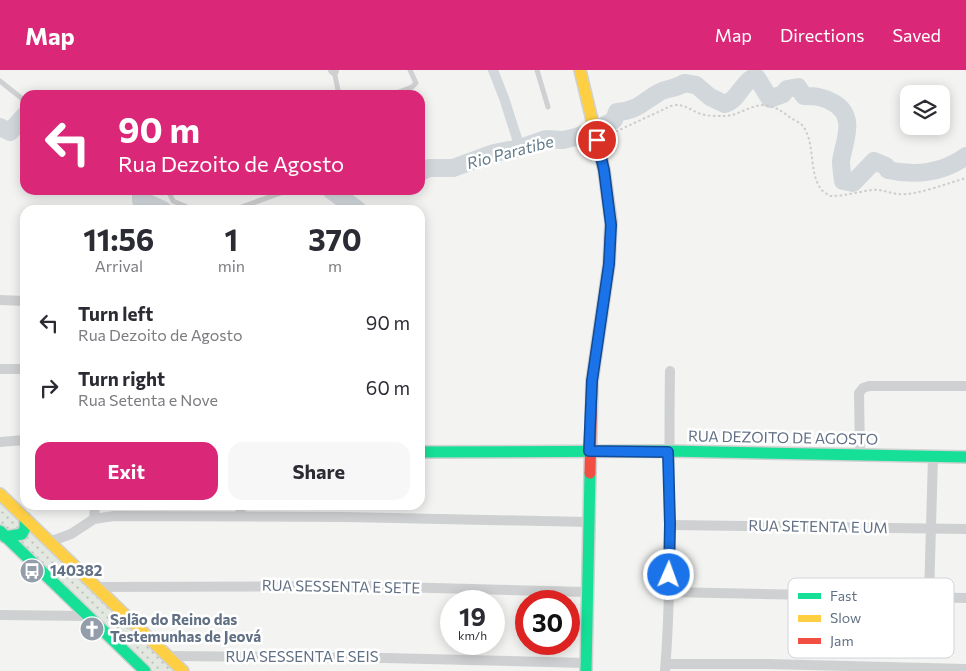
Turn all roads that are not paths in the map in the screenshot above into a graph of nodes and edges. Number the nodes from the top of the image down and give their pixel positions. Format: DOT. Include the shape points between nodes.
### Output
graph roads {
  1 [pos="410,70"];
  2 [pos="537,70"];
  3 [pos="580,70"];
  4 [pos="334,71"];
  5 [pos="0,81"];
  6 [pos="338,90"];
  7 [pos="403,90"];
  8 [pos="20,97"];
  9 [pos="548,107"];
  10 [pos="170,195"];
  11 [pos="275,195"];
  12 [pos="182,205"];
  13 [pos="247,205"];
  14 [pos="0,300"];
  15 [pos="20,300"];
  16 [pos="0,369"];
  17 [pos="20,369"];
  18 [pos="670,371"];
  19 [pos="966,386"];
  20 [pos="20,440"];
  21 [pos="0,442"];
  22 [pos="589,451"];
  23 [pos="425,452"];
  24 [pos="668,452"];
  25 [pos="860,454"];
  26 [pos="933,456"];
  27 [pos="966,457"];
  28 [pos="0,494"];
  29 [pos="95,510"];
  30 [pos="240,510"];
  31 [pos="241,516"];
  32 [pos="25,518"];
  33 [pos="94,519"];
  34 [pos="588,522"];
  35 [pos="670,524"];
  36 [pos="932,529"];
  37 [pos="966,529"];
  38 [pos="3,534"];
  39 [pos="41,552"];
  40 [pos="930,578"];
  41 [pos="95,586"];
  42 [pos="588,592"];
  43 [pos="669,592"];
  44 [pos="788,594"];
  45 [pos="0,616"];
  46 [pos="87,616"];
  47 [pos="168,656"];
  48 [pos="586,667"];
  49 [pos="665,667"];
  50 [pos="966,669"];
  51 [pos="145,671"];
  52 [pos="183,671"];
  1 -- 7 [label="lane" via="416,83"];
  2 -- 9 [label="lane"];
  3 -- 22 [label="street" via="605,178 611,225 609,264 592,381"];
  4 -- 6 [label="lane"];
  5 -- 8 [label="lane"];
  10 -- 12 [label="lane" via="173,201"];
  11 -- 13 [label="lane"];
  14 -- 15 [label="street"];
  16 -- 17 [label="street"];
  18 -- 24 [label="street"];
  19 -- 25 [label="street" via="862,388 859,393"];
  20 -- 21 [label="street"];
  22 -- 23 [label="street, RUA DEZOITO DE AGOSTO"];
  22 -- 24 [label="street, RUA DEZOITO DE AGOSTO"];
  22 -- 34 [label="street"];
  24 -- 25 [label="street, RUA DEZOITO DE AGOSTO"];
  24 -- 35 [label="street"];
  25 -- 26 [label="street, RUA DEZOITO DE AGOSTO"];
  26 -- 27 [label="street, RUA DEZOITO DE AGOSTO"];
  26 -- 36 [label="street"];
  28 -- 32 [label="street"];
  29 -- 33 [label="street"];
  30 -- 31 [label="street"];
  31 -- 33 [label="street"];
  31 -- 34 [label="street"];
  32 -- 38 [label="street" via="26,527 19,536"];
  32 -- 39 [label="street"];
  33 -- 39 [label="street"];
  34 -- 42 [label="street"];
  35 -- 36 [label="street, RUA SETENTA E UM"];
  35 -- 43 [label="street"];
  36 -- 37 [label="street, RUA SETENTA E UM"];
  36 -- 40 [label="street"];
  38 -- 39 [label="street"];
  39 -- 41 [label="street"];
  39 -- 46 [label="street"];
  41 -- 42 [label="street, RUA SESSENTA E SETE" via="357,586"];
  41 -- 47 [label="street"];
  42 -- 48 [label="street"];
  43 -- 44 [label="street"];
  43 -- 49 [label="street"];
  45 -- 46 [label="street"];
  46 -- 51 [label="street"];
  47 -- 48 [label="street, RUA SESSENTA E SEIS" via="385,658"];
  47 -- 52 [label="street"];
  49 -- 50 [label="street" via="768,664"];
}
